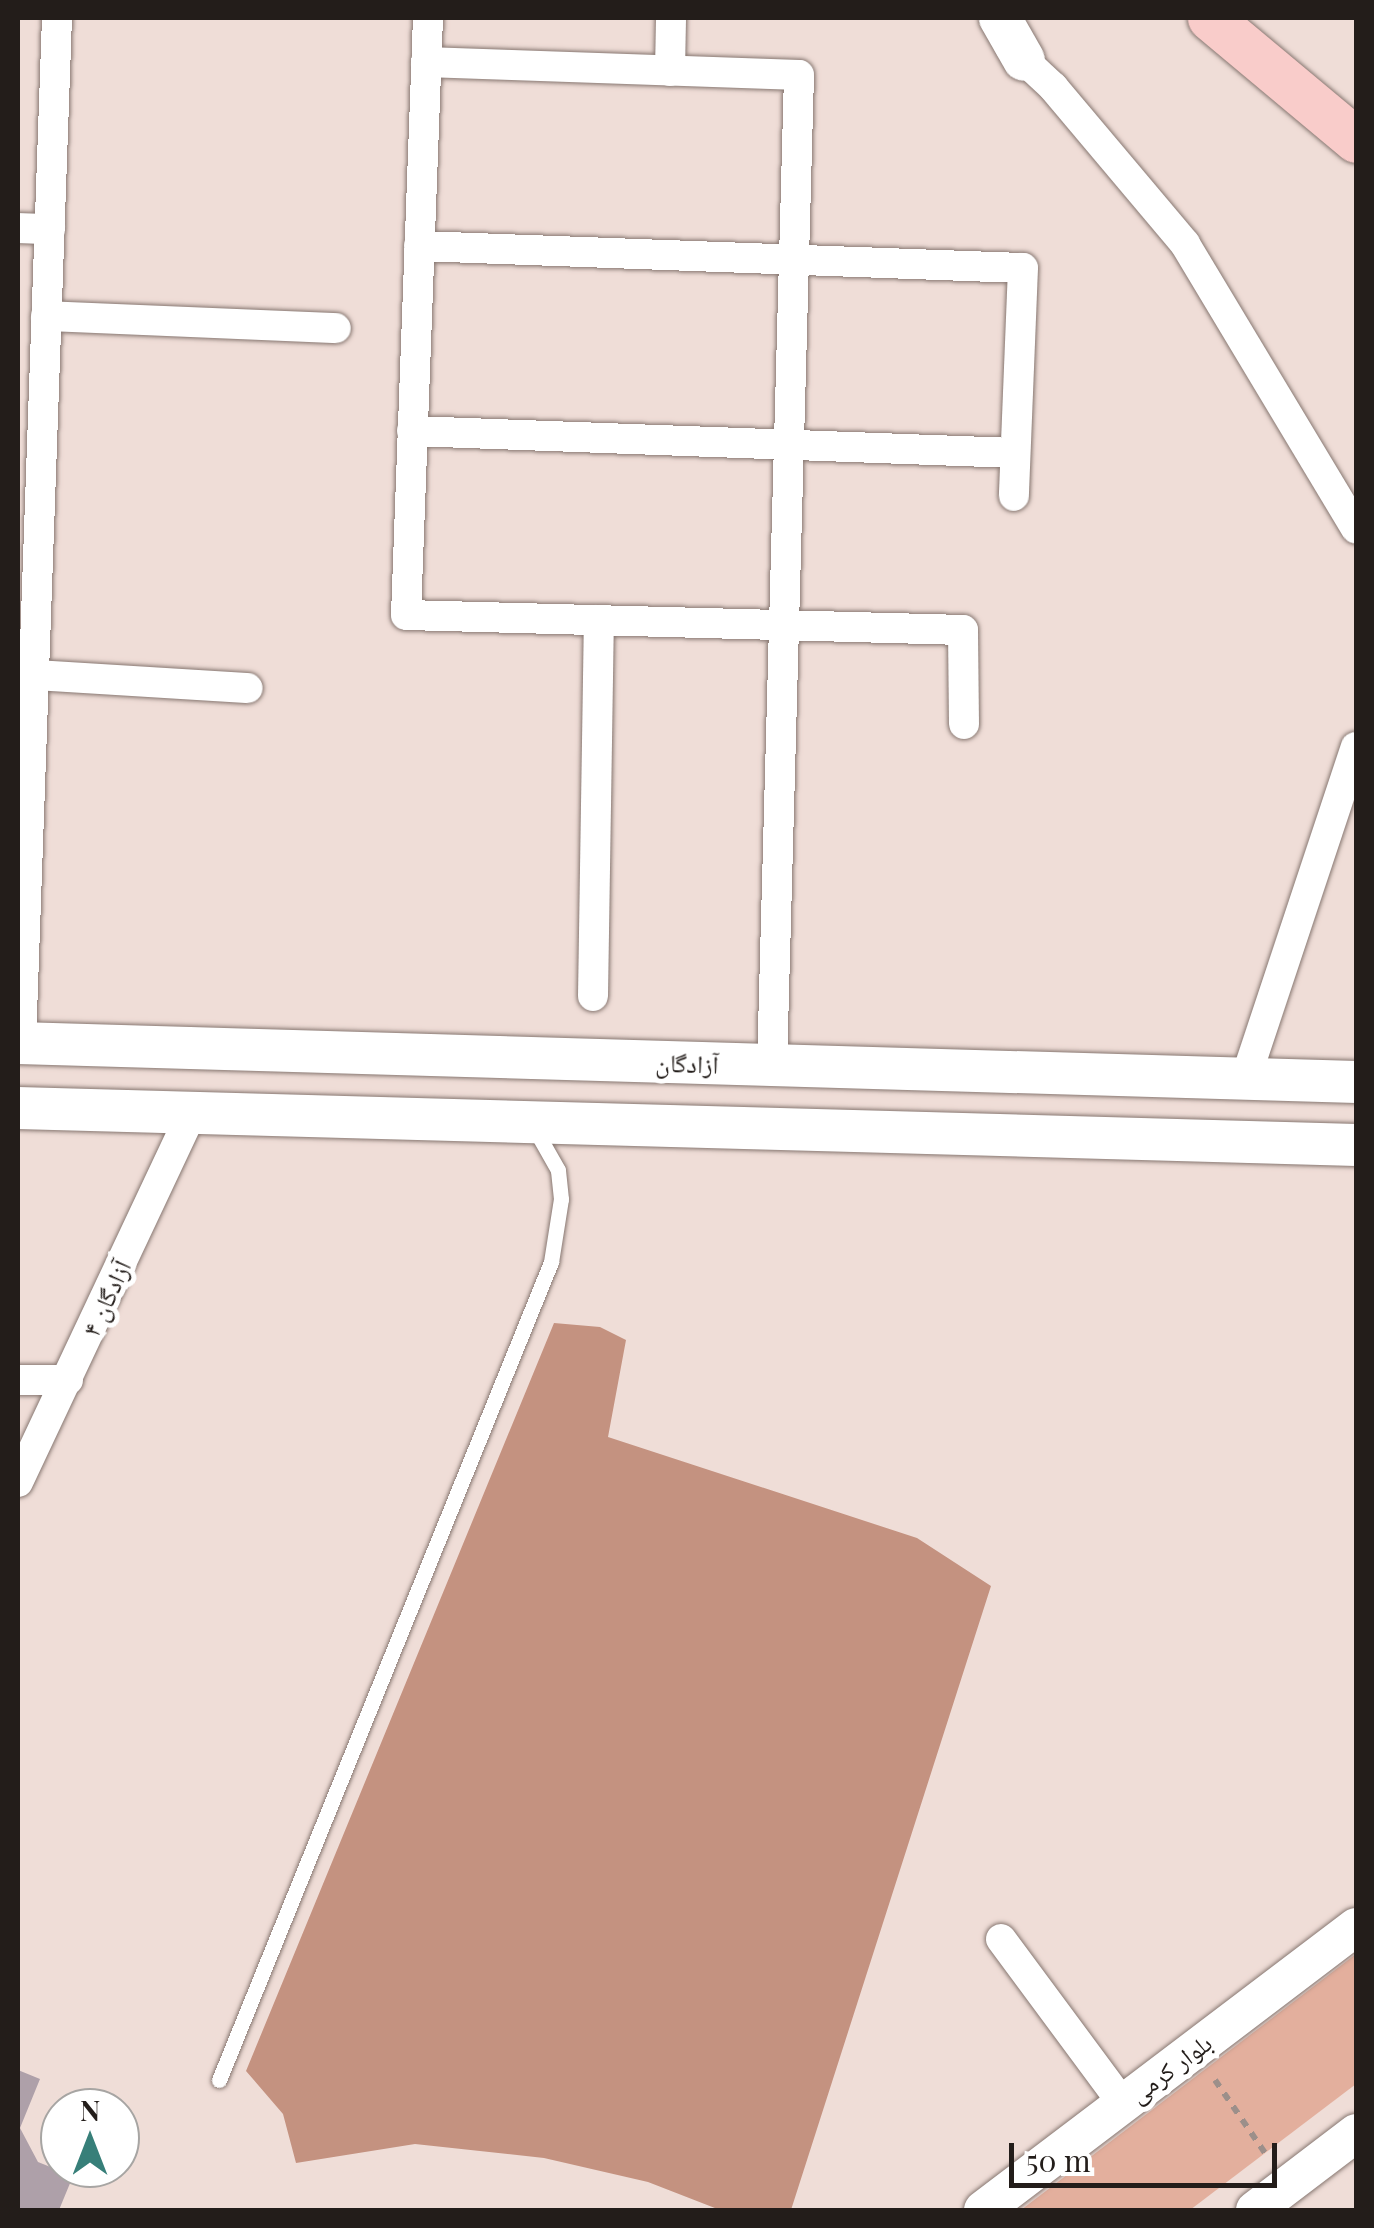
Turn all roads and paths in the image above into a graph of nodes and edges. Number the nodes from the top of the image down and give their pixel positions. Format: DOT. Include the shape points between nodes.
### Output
graph roads {
  1 [pos="57,18"];
  2 [pos="428,18"];
  3 [pos="671,18"];
  4 [pos="979,18"];
  5 [pos="1000,18"];
  6 [pos="1210,18"];
  7 [pos="1249,18"];
  8 [pos="1024,60"];
  9 [pos="426,62"];
  10 [pos="670,70"];
  11 [pos="1356,107"];
  12 [pos="1356,140"];
  13 [pos="18,228"];
  14 [pos="50,229"];
  15 [pos="419,246"];
  16 [pos="794,260"];
  17 [pos="46,316"];
  18 [pos="336,328"];
  19 [pos="412,431"];
  20 [pos="789,445"];
  21 [pos="1015,453"];
  22 [pos="1014,496"];
  23 [pos="1356,528"];
  24 [pos="28,536"];
  25 [pos="599,620"];
  26 [pos="784,625"];
  27 [pos="34,675"];
  28 [pos="248,688"];
  29 [pos="964,724"];
  30 [pos="1356,747"];
  31 [pos="23,835"];
  32 [pos="594,996"];
  33 [pos="19,1044"];
  34 [pos="361,1054"];
  35 [pos="772,1066"];
  36 [pos="1245,1080"];
  37 [pos="1356,1082"];
  38 [pos="18,1108"];
  39 [pos="192,1113"];
  40 [pos="360,1118"];
  41 [pos="531,1122"];
  42 [pos="1356,1146"];
  43 [pos="18,1380"];
  44 [pos="68,1380"];
  45 [pos="18,1482"];
  46 [pos="1356,1926"];
  47 [pos="1001,1940"];
  48 [pos="1194,2050"];
  49 [pos="219,2080"];
  50 [pos="1123,2104"];
  51 [pos="1356,2133"];
  52 [pos="1287,2186"];
  53 [pos="983,2210"];
  54 [pos="1256,2210"];
  1 -- 14 [label="street"];
  2 -- 9 [label="street"];
  3 -- 10 [label="street"];
  4 -- 8 [label="street"];
  5 -- 8 [label="main road"];
  6 -- 12 [label="main road"];
  7 -- 11 [label="main road"];
  8 -- 23 [label="street" via="1185,244"];
  9 -- 10 [label="street"];
  9 -- 15 [label="street"];
  10 -- 16 [label="street" via="800,75"];
  13 -- 14 [label="street"];
  14 -- 17 [label="street"];
  15 -- 16 [label="street"];
  15 -- 19 [label="street"];
  16 -- 20 [label="street"];
  16 -- 21 [label="street" via="1022,268"];
  17 -- 18 [label="street"];
  17 -- 24 [label="street"];
  19 -- 20 [label="street"];
  19 -- 25 [label="street" via="406,615"];
  20 -- 21 [label="street"];
  20 -- 26 [label="street"];
  21 -- 22 [label="street"];
  24 -- 27 [label="street"];
  25 -- 26 [label="street"];
  25 -- 32 [label="street"];
  26 -- 29 [label="street" via="963,630"];
  26 -- 35 [label="street"];
  27 -- 28 [label="street"];
  27 -- 31 [label="street"];
  30 -- 36 [label="street"];
  31 -- 33 [label="street"];
  33 -- 34 [label="main road, آزادگان"];
  34 -- 35 [label="main road, آزادگان"];
  34 -- 40 [label="main road"];
  35 -- 36 [label="main road, آزادگان"];
  36 -- 37 [label="main road, آزادگان"];
  38 -- 39 [label="main road"];
  39 -- 40 [label="main road"];
  39 -- 44 [label="street, آزادگان ۴"];
  40 -- 41 [label="main road"];
  41 -- 42 [label="main road"];
  41 -- 49 [label="lane" via="558,1170 561,1198 551,1262"];
  43 -- 44 [label="street"];
  44 -- 45 [label="street, آزادگان ۴"];
  46 -- 48 [label="street, بلوار کرمی"];
  47 -- 50 [label="street"];
  48 -- 50 [label="street, بلوار کرمی"];
  48 -- 52 [label="path"];
  50 -- 53 [label="street, بلوار کرمی"];
  51 -- 52 [label="street"];
  52 -- 54 [label="street"];
}
